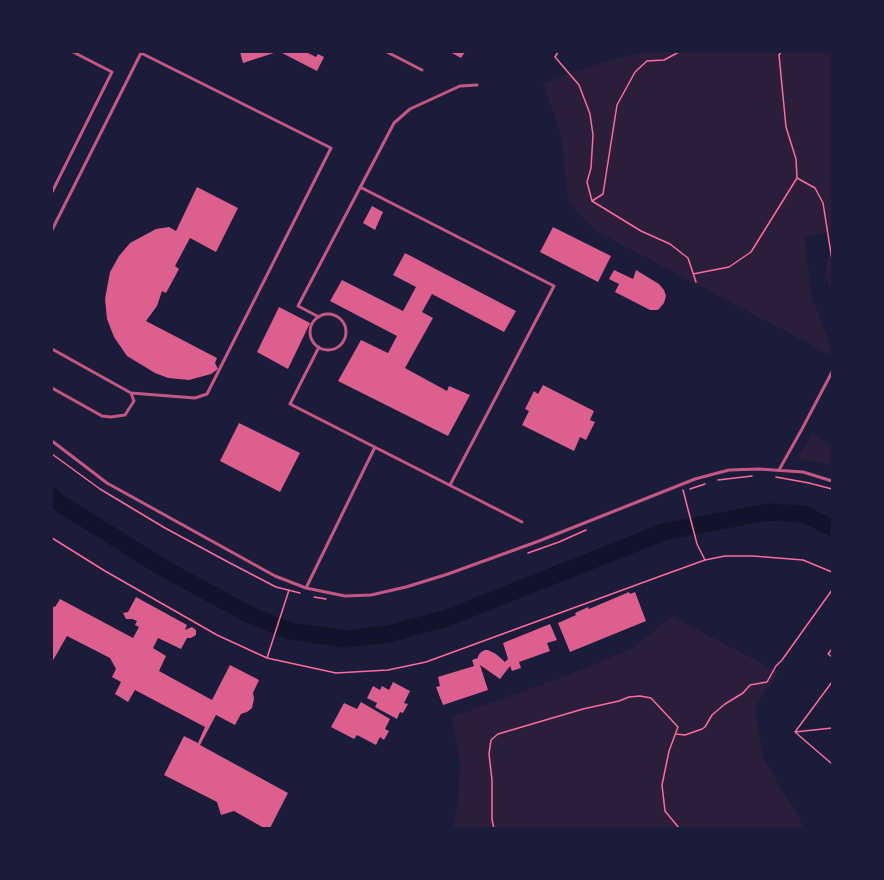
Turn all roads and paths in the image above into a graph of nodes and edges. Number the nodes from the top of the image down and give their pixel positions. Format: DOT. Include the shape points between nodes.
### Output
graph roads {
  1 [pos="74,52"];
  2 [pos="387,52"];
  3 [pos="558,52"];
  4 [pos="679,52"];
  5 [pos="782,52"];
  6 [pos="422,70"];
  7 [pos="477,85"];
  8 [pos="797,178"];
  9 [pos="360,187"];
  10 [pos="52,192"];
  11 [pos="592,201"];
  12 [pos="52,230"];
  13 [pos="832,260"];
  14 [pos="693,274"];
  15 [pos="696,282"];
  16 [pos="319,317"];
  17 [pos="319,347"];
  18 [pos="52,349"];
  19 [pos="832,372"];
  20 [pos="52,388"];
  21 [pos="131,393"];
  22 [pos="52,441"];
  23 [pos="375,447"];
  24 [pos="52,454"];
  25 [pos="779,470"];
  26 [pos="755,476"];
  27 [pos="775,477"];
  28 [pos="715,480"];
  29 [pos="832,481"];
  30 [pos="708,482"];
  31 [pos="682,484"];
  32 [pos="450,485"];
  33 [pos="832,489"];
  34 [pos="683,491"];
  35 [pos="522,522"];
  36 [pos="588,529"];
  37 [pos="52,538"];
  38 [pos="523,554"];
  39 [pos="705,560"];
  40 [pos="832,572"];
  41 [pos="291,582"];
  42 [pos="306,588"];
  43 [pos="289,590"];
  44 [pos="832,590"];
  45 [pos="302,594"];
  46 [pos="308,595"];
  47 [pos="328,599"];
  48 [pos="832,649"];
  49 [pos="832,657"];
  50 [pos="267,658"];
  51 [pos="832,682"];
  52 [pos="832,728"];
  53 [pos="795,732"];
  54 [pos="676,734"];
  55 [pos="832,764"];
  56 [pos="494,828"];
  57 [pos="679,828"];
  1 -- 10 [label="lane" via="112,72"];
  2 -- 6 [label="lane"];
  3 -- 11 [label="path" via="555,57 579,85 590,114 593,135 591,168 587,182"];
  4 -- 11 [label="path" via="664,60 647,61 635,72 618,105 603,194"];
  5 -- 8 [label="path" via="779,55 786,127 796,159"];
  7 -- 9 [label="lane" via="460,86 410,109 394,123"];
  8 -- 13 [label="path" via="815,188 823,203"];
  8 -- 14 [label="path" via="751,252 729,267"];
  9 -- 16 [label="lane" via="298,306"];
  9 -- 32 [label="lane" via="554,286"];
  11 -- 14 [label="path" via="641,231 670,244 688,258"];
  12 -- 21 [label="lane" via="141,53 331,148 207,394 195,398"];
  14 -- 15 [label="path"];
  16 -- 17 [label="lane" via="311,330 313,341"];
  16 -- 17 [label="lane" via="330,314 336,316 345,324 346,330 346,336 339,346 327,350"];
  17 -- 23 [label="lane" via="290,404"];
  18 -- 21 [label="lane"];
  19 -- 25 [label="lane"];
  20 -- 21 [label="lane" via="102,416 111,417 125,415 134,401"];
  22 -- 41 [label="lane" via="107,483 275,576"];
  23 -- 32 [label="lane"];
  23 -- 42 [label="lane"];
  24 -- 43 [label="path" via="100,489 165,528 276,587"];
  25 -- 29 [label="lane" via="803,472"];
  25 -- 31 [label="lane" via="729,470"];
  26 -- 28 [label="path"];
  27 -- 33 [label="path" via="809,482"];
  30 -- 34 [label="path"];
  31 -- 34 [label="path"];
  31 -- 42 [label="lane" via="539,541 406,587 371,595 345,596"];
  32 -- 35 [label="lane"];
  34 -- 39 [label="path" via="697,544"];
  36 -- 38 [label="path"];
  37 -- 50 [label="path" via="217,634"];
  39 -- 40 [label="path" via="725,556 783,558 804,560"];
  39 -- 50 [label="path" via="426,662 388,670 336,673"];
  41 -- 42 [label="lane"];
  41 -- 43 [label="path"];
  43 -- 45 [label="path"];
  43 -- 50 [label="path"];
  44 -- 54 [label="path" via="767,682 750,685 712,715 702,729 685,735"];
  46 -- 47 [label="path"];
  48 -- 49 [label="path" via="828,654"];
  51 -- 53 [label="path"];
  52 -- 53 [label="path"];
  53 -- 55 [label="path"];
  54 -- 56 [label="path" via="678,727 650,698 640,696 583,709 498,734 492,740 489,754"];
  54 -- 57 [label="path" via="669,751 662,786 665,811"];
}
